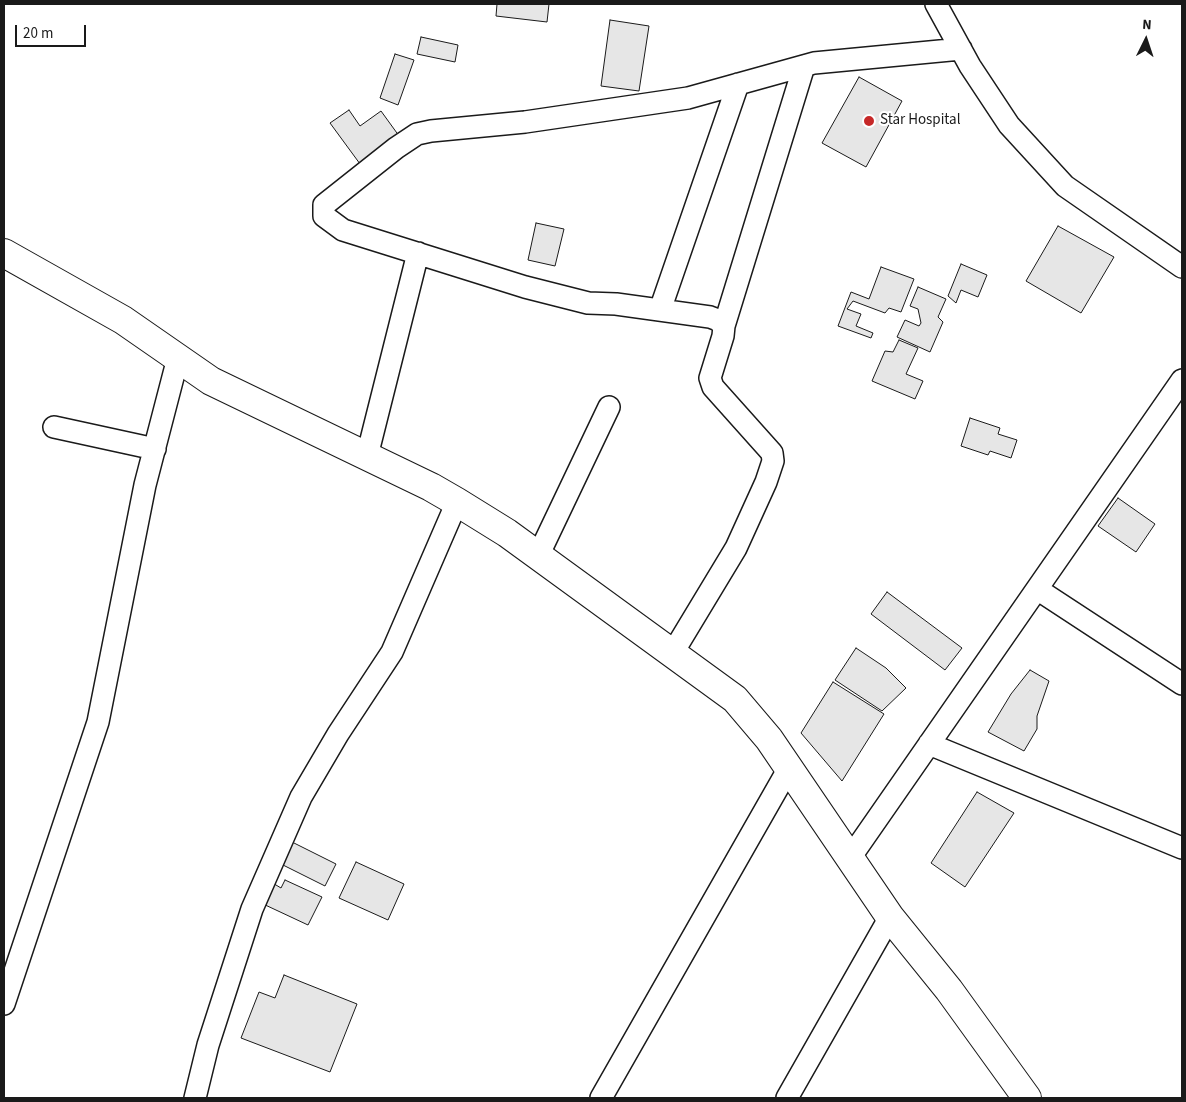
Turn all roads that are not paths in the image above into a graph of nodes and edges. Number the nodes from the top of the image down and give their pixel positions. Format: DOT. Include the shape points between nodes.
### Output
graph roads {
  1 [pos="936,4"];
  2 [pos="961,48"];
  3 [pos="804,66"];
  4 [pos="738,84"];
  5 [pos="4,253"];
  6 [pos="418,254"];
  7 [pos="1182,266"];
  8 [pos="660,310"];
  9 [pos="724,326"];
  10 [pos="178,358"];
  11 [pos="1182,380"];
  12 [pos="609,407"];
  13 [pos="54,427"];
  14 [pos="155,449"];
  15 [pos="367,456"];
  16 [pos="456,502"];
  17 [pos="538,556"];
  18 [pos="1037,588"];
  19 [pos="672,654"];
  20 [pos="1182,684"];
  21 [pos="929,744"];
  22 [pos="789,768"];
  23 [pos="1182,848"];
  24 [pos="850,858"];
  25 [pos="890,917"];
  26 [pos="4,1004"];
  27 [pos="794,1096"];
  28 [pos="196,1098"];
  29 [pos="601,1098"];
  30 [pos="1027,1098"];
  1 -- 2 [label="street"];
  2 -- 3 [label="street"];
  2 -- 7 [label="street" via="1009,125 1065,186"];
  3 -- 4 [label="street"];
  3 -- 9 [label="street"];
  4 -- 6 [label="street" via="678,100 417,134 324,205 322,212 328,222 343,230"];
  4 -- 8 [label="street"];
  5 -- 10 [label="street" via="123,320"];
  6 -- 8 [label="street" via="588,303"];
  6 -- 15 [label="street"];
  8 -- 9 [label="street" via="710,317"];
  9 -- 19 [label="street" via="710,378 713,387 772,454 773,461 736,548"];
  10 -- 14 [label="street"];
  10 -- 15 [label="street" via="211,381"];
  11 -- 18 [label="street"];
  12 -- 17 [label="street"];
  13 -- 14 [label="street"];
  14 -- 26 [label="street" via="98,722"];
  15 -- 16 [label="street" via="431,486"];
  16 -- 17 [label="street"];
  16 -- 28 [label="street" via="392,652 301,797 252,909 208,1045"];
  17 -- 19 [label="street"];
  18 -- 20 [label="street"];
  18 -- 21 [label="street"];
  19 -- 22 [label="street" via="735,699"];
  21 -- 23 [label="street"];
  21 -- 24 [label="street"];
  22 -- 24 [label="street"];
  22 -- 29 [label="street"];
  24 -- 25 [label="street"];
  25 -- 27 [label="street"];
  25 -- 30 [label="street" via="949,990"];
}
